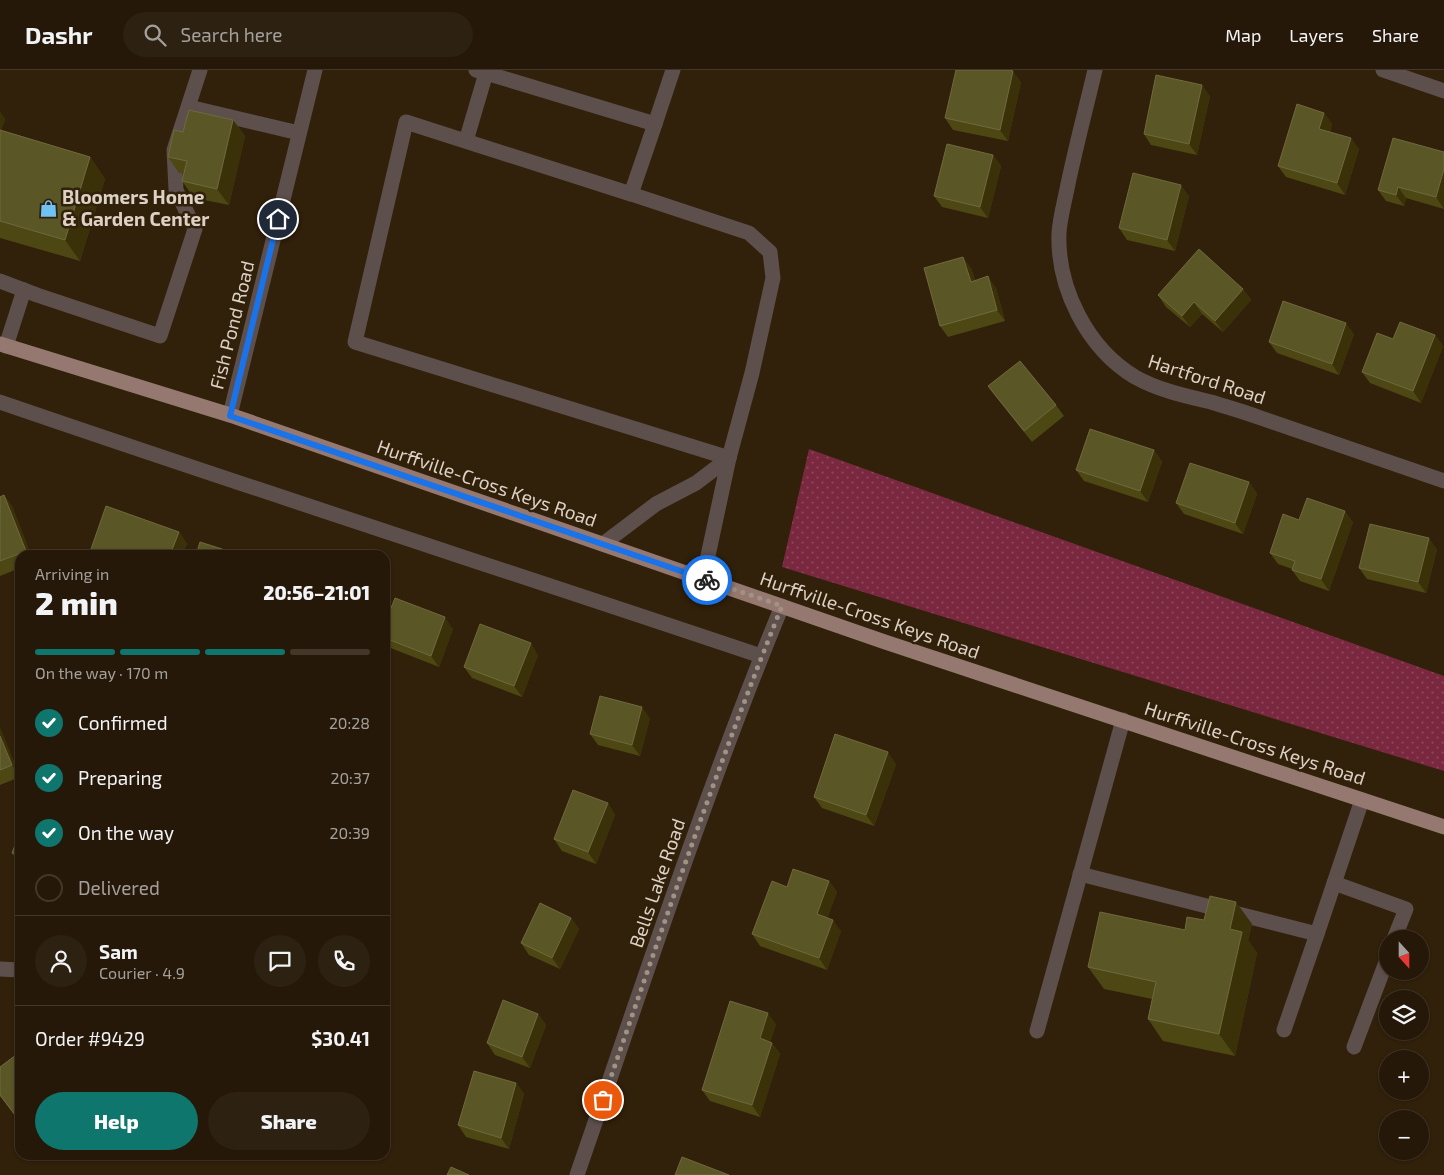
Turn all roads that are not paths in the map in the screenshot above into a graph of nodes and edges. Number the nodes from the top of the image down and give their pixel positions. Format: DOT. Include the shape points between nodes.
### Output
graph roads {
  1 [pos="200,70"];
  2 [pos="315,70"];
  3 [pos="672,70"];
  4 [pos="1095,70"];
  5 [pos="1383,70"];
  6 [pos="481,72"];
  7 [pos="1444,90"];
  8 [pos="189,107"];
  9 [pos="655,124"];
  10 [pos="299,132"];
  11 [pos="466,141"];
  12 [pos="631,194"];
  13 [pos="0,281"];
  14 [pos="24,290"];
  15 [pos="3,345"];
  16 [pos="0,402"];
  17 [pos="230,416"];
  18 [pos="729,458"];
  19 [pos="1444,481"];
  20 [pos="602,544"];
  21 [pos="703,579"];
  22 [pos="782,606"];
  23 [pos="762,656"];
  24 [pos="1123,720"];
  25 [pos="1362,800"];
  26 [pos="1444,827"];
  27 [pos="1080,874"];
  28 [pos="1334,883"];
  29 [pos="1398,930"];
  30 [pos="1317,934"];
  31 [pos="0,969"];
  32 [pos="15,970"];
  33 [pos="1379,980"];
  34 [pos="1284,1030"];
  35 [pos="1037,1031"];
  36 [pos="1354,1047"];
  37 [pos="578,1175"];
  1 -- 8 [label="street"];
  2 -- 10 [label="street, Fish Pond Road"];
  3 -- 9 [label="street"];
  4 -- 19 [label="street, Hartford Road" via="1059,232 1065,284 1073,306 1098,344 1116,363 1157,387 1240,411"];
  5 -- 7 [label="street"];
  6 -- 9 [label="street"];
  6 -- 11 [label="street"];
  8 -- 10 [label="street"];
  8 -- 14 [label="street" via="174,150 176,190 195,229 160,336"];
  9 -- 12 [label="street"];
  10 -- 17 [label="street, Fish Pond Road"];
  11 -- 12 [label="street"];
  11 -- 18 [label="street" via="406,122 355,342"];
  12 -- 18 [label="street" via="749,233 770,252 773,278"];
  13 -- 14 [label="street"];
  14 -- 15 [label="street"];
  15 -- 17 [label="main road, Hurffville-Cross Keys Road"];
  16 -- 23 [label="street"];
  17 -- 20 [label="main road, Hurffville-Cross Keys Road"];
  18 -- 20 [label="street" via="696,482 656,504"];
  18 -- 21 [label="street"];
  20 -- 21 [label="main road, Hurffville-Cross Keys Road"];
  21 -- 22 [label="main road, Hurffville-Cross Keys Road"];
  22 -- 23 [label="street, Bells Lake Road"];
  22 -- 24 [label="main road, Hurffville-Cross Keys Road"];
  23 -- 37 [label="street, Bells Lake Road" via="679,877"];
  24 -- 25 [label="main road, Hurffville-Cross Keys Road"];
  24 -- 27 [label="street"];
  25 -- 26 [label="main road, Hurffville-Cross Keys Road"];
  25 -- 28 [label="street"];
  27 -- 30 [label="street"];
  27 -- 35 [label="street"];
  28 -- 29 [label="street" via="1406,909"];
  28 -- 30 [label="street"];
  30 -- 34 [label="street"];
  31 -- 32 [label="street"];
  33 -- 36 [label="street"];
}
